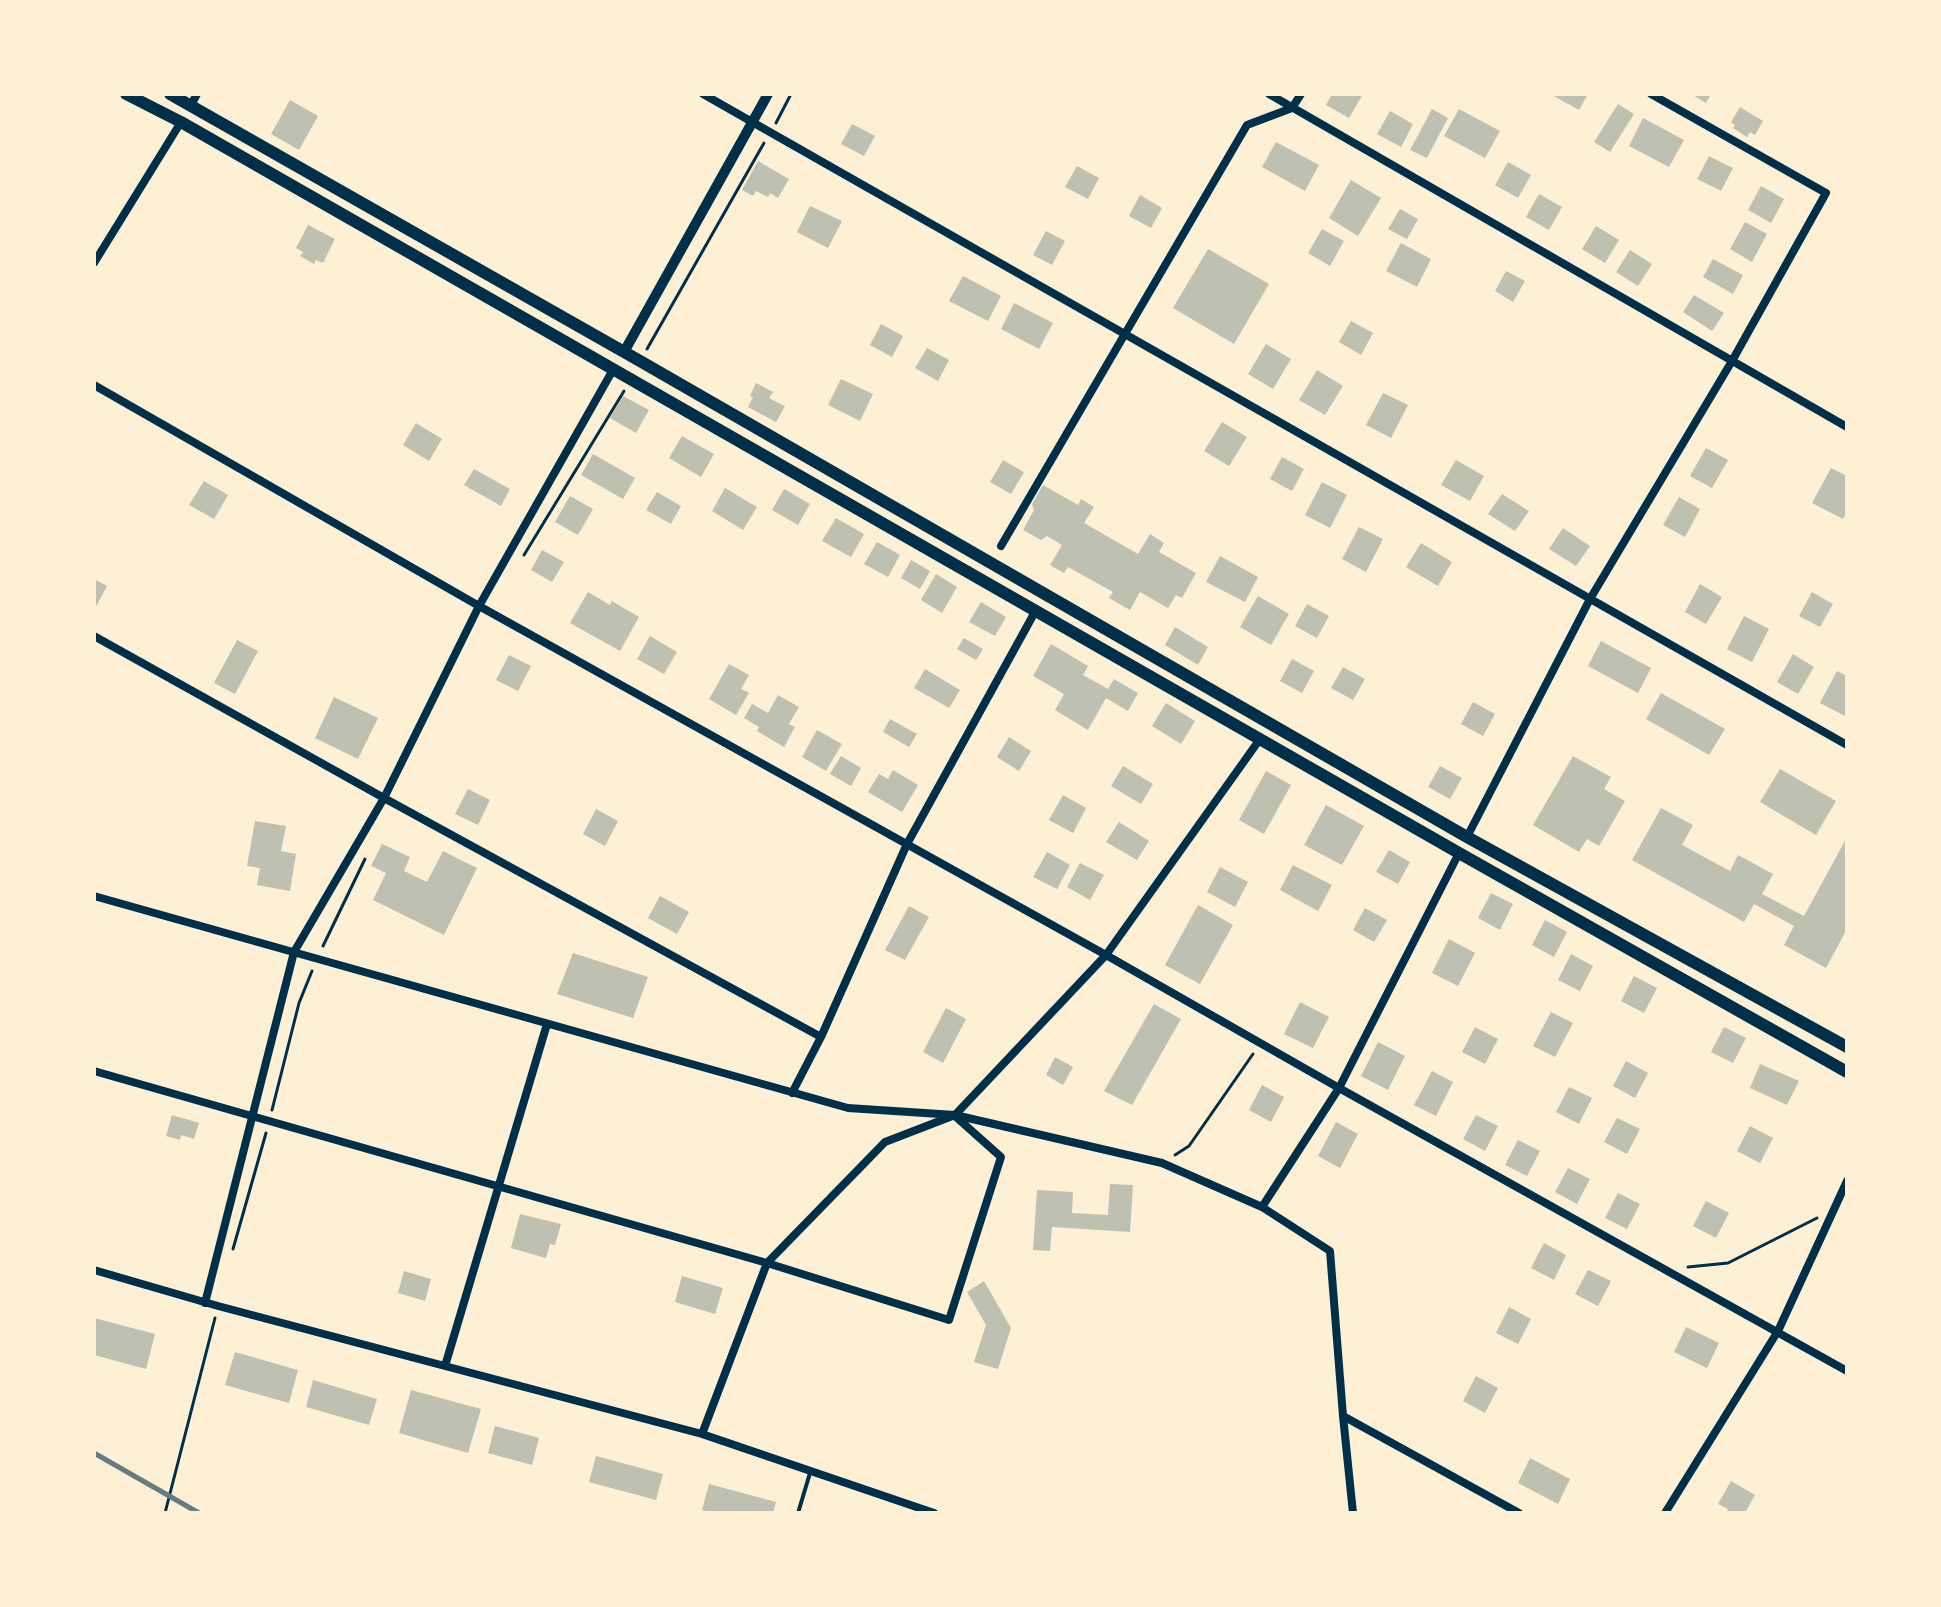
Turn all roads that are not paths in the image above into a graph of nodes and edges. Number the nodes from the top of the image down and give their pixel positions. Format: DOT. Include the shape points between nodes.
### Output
graph roads {
  1 [pos="126,94"];
  2 [pos="170,94"];
  3 [pos="703,94"];
  4 [pos="768,94"];
  5 [pos="1269,94"];
  6 [pos="1301,94"];
  7 [pos="1651,94"];
  8 [pos="194,99"];
  9 [pos="1292,108"];
  10 [pos="181,122"];
  11 [pos="752,122"];
  12 [pos="94,263"];
  13 [pos="1124,334"];
  14 [pos="624,352"];
  15 [pos="1732,361"];
  16 [pos="614,368"];
  17 [pos="94,385"];
  18 [pos="1847,427"];
  19 [pos="1001,546"];
  20 [pos="1045,594"];
  21 [pos="1590,599"];
  22 [pos="479,606"];
  23 [pos="1036,610"];
  24 [pos="94,636"];
  25 [pos="1271,725"];
  26 [pos="1260,739"];
  27 [pos="1847,745"];
  28 [pos="384,798"];
  29 [pos="1467,837"];
  30 [pos="907,844"];
  31 [pos="1459,853"];
  32 [pos="94,896"];
  33 [pos="294,952"];
  34 [pos="1106,955"];
  35 [pos="547,1024"];
  36 [pos="821,1037"];
  37 [pos="1847,1047"];
  38 [pos="94,1071"];
  39 [pos="1847,1072"];
  40 [pos="1339,1088"];
  41 [pos="792,1093"];
  42 [pos="955,1115"];
  43 [pos="252,1116"];
  44 [pos="1847,1181"];
  45 [pos="498,1186"];
  46 [pos="1262,1207"];
  47 [pos="767,1263"];
  48 [pos="94,1270"];
  49 [pos="205,1303"];
  50 [pos="1778,1331"];
  51 [pos="445,1366"];
  52 [pos="1847,1371"];
  53 [pos="1343,1416"];
  54 [pos="702,1434"];
  55 [pos="810,1471"];
  56 [pos="798,1513"];
  57 [pos="934,1513"];
  58 [pos="1353,1513"];
  59 [pos="1519,1513"];
  60 [pos="1665,1513"];
  1 -- 10 [label="main road"];
  2 -- 8 [label="main road"];
  3 -- 11 [label="street"];
  4 -- 11 [label="street"];
  5 -- 9 [label="street"];
  6 -- 9 [label="street"];
  7 -- 15 [label="street" via="1826,193"];
  8 -- 10 [label="main road"];
  8 -- 14 [label="main road"];
  9 -- 13 [label="street" via="1247,125"];
  9 -- 15 [label="street"];
  10 -- 12 [label="street"];
  10 -- 16 [label="main road"];
  11 -- 13 [label="street"];
  11 -- 14 [label="street"];
  13 -- 19 [label="street"];
  13 -- 21 [label="street"];
  14 -- 16 [label="main road"];
  14 -- 20 [label="main road"];
  15 -- 18 [label="street"];
  15 -- 21 [label="street"];
  16 -- 22 [label="street"];
  16 -- 23 [label="main road"];
  17 -- 22 [label="street"];
  20 -- 23 [label="main road"];
  20 -- 25 [label="main road"];
  21 -- 27 [label="street"];
  21 -- 29 [label="street"];
  22 -- 28 [label="street"];
  22 -- 30 [label="street"];
  23 -- 26 [label="main road"];
  23 -- 30 [label="street"];
  24 -- 28 [label="street"];
  25 -- 26 [label="main road"];
  25 -- 29 [label="main road"];
  26 -- 31 [label="main road"];
  26 -- 34 [label="street"];
  28 -- 33 [label="street"];
  28 -- 36 [label="street"];
  29 -- 31 [label="main road"];
  29 -- 37 [label="main road"];
  30 -- 34 [label="street"];
  30 -- 36 [label="street"];
  31 -- 39 [label="main road"];
  31 -- 40 [label="street"];
  32 -- 33 [label="street"];
  33 -- 35 [label="street"];
  33 -- 43 [label="street"];
  34 -- 40 [label="street"];
  34 -- 42 [label="street"];
  35 -- 41 [label="street"];
  35 -- 45 [label="street"];
  36 -- 41 [label="street"];
  38 -- 43 [label="street"];
  40 -- 46 [label="street"];
  40 -- 50 [label="street"];
  41 -- 42 [label="street" via="848,1108"];
  42 -- 46 [label="street" via="1162,1163"];
  42 -- 47 [label="street" via="885,1142"];
  42 -- 47 [label="street" via="1001,1157 949,1320"];
  43 -- 45 [label="street"];
  43 -- 49 [label="street"];
  44 -- 50 [label="street"];
  45 -- 47 [label="street"];
  45 -- 51 [label="street"];
  46 -- 53 [label="street" via="1330,1251"];
  47 -- 54 [label="street"];
  48 -- 49 [label="street"];
  49 -- 51 [label="street"];
  50 -- 52 [label="street"];
  50 -- 60 [label="street"];
  51 -- 54 [label="street"];
  53 -- 58 [label="street"];
  53 -- 59 [label="street"];
  54 -- 55 [label="street"];
  55 -- 56 [label="lane"];
  55 -- 57 [label="street"];
}
